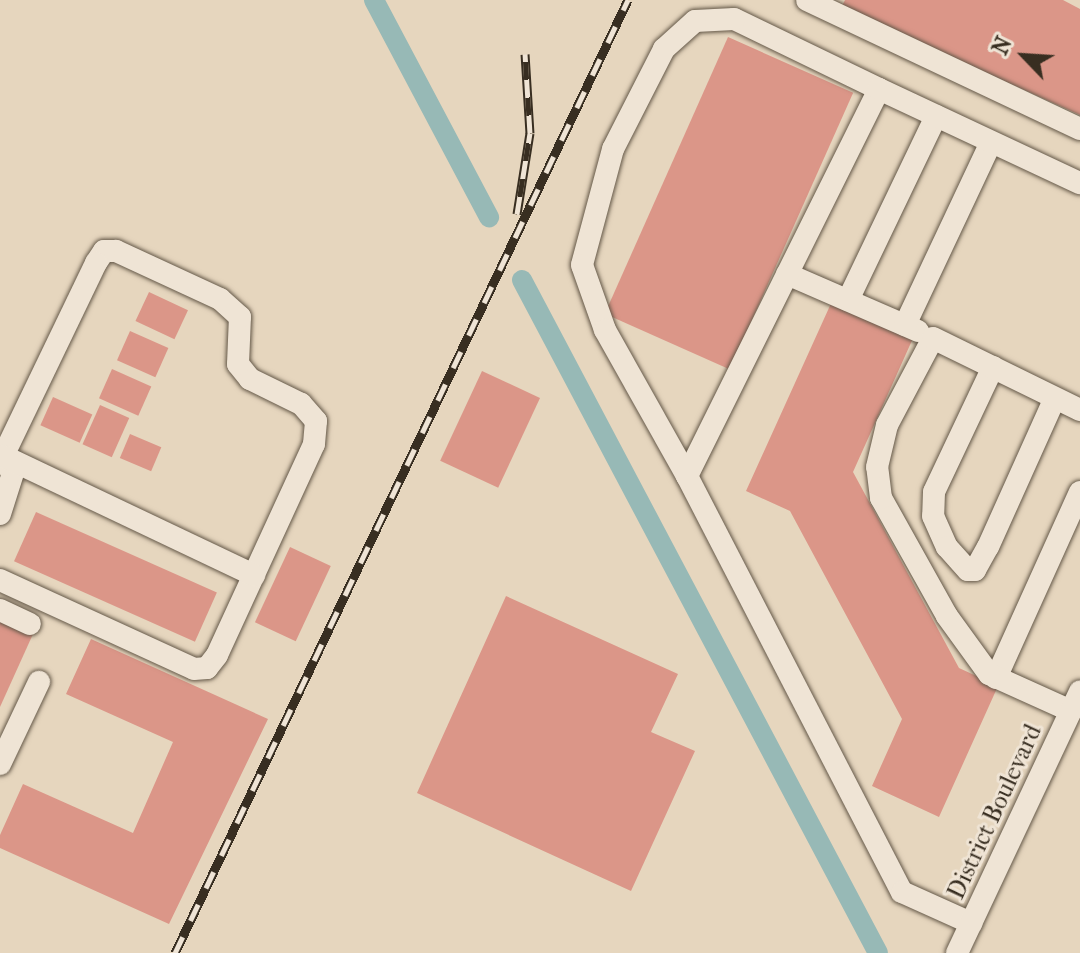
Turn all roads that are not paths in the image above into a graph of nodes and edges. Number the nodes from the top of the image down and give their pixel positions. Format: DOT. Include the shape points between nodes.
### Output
graph roads {
  1 [pos="818,2"];
  2 [pos="879,89"];
  3 [pos="936,116"];
  4 [pos="1080,129"];
  5 [pos="991,142"];
  6 [pos="1080,183"];
  7 [pos="787,274"];
  8 [pos="848,300"];
  9 [pos="905,325"];
  10 [pos="933,338"];
  11 [pos="993,367"];
  12 [pos="1055,398"];
  13 [pos="1080,410"];
  14 [pos="1,456"];
  15 [pos="687,476"];
  16 [pos="1080,492"];
  17 [pos="0,514"];
  18 [pos="254,575"];
  19 [pos="0,580"];
  20 [pos="0,610"];
  21 [pos="30,624"];
  22 [pos="996,678"];
  23 [pos="39,682"];
  24 [pos="1076,702"];
  25 [pos="0,764"];
  26 [pos="971,923"];
  27 [pos="961,951"];
  1 -- 4 [label="street"];
  2 -- 3 [label="street"];
  2 -- 7 [label="street"];
  2 -- 15 [label="street" via="734,19 695,21 664,49 629,115 613,149 582,265 605,330"];
  3 -- 5 [label="street"];
  3 -- 8 [label="street"];
  5 -- 6 [label="street"];
  5 -- 9 [label="street"];
  7 -- 8 [label="street"];
  7 -- 15 [label="street"];
  8 -- 9 [label="street"];
  9 -- 10 [label="street"];
  10 -- 11 [label="street"];
  10 -- 22 [label="street" via="887,425 877,467 881,498 947,616"];
  11 -- 12 [label="street"];
  11 -- 12 [label="street" via="934,492 933,516 947,547 968,570 975,570 988,547"];
  12 -- 13 [label="street"];
  14 -- 17 [label="street" via="13,473"];
  14 -- 18 [label="street"];
  14 -- 18 [label="street" via="104,251 116,251 220,299 240,317 238,364 250,379 301,404 316,421 314,444"];
  15 -- 26 [label="street" via="902,892"];
  16 -- 22 [label="street"];
  18 -- 19 [label="street" via="217,655 207,668 194,669"];
  20 -- 21 [label="street"];
  22 -- 24 [label="street"];
  23 -- 25 [label="street"];
  24 -- 26 [label="street, District Boulevard"];
  26 -- 27 [label="street, District Boulevard"];
}
